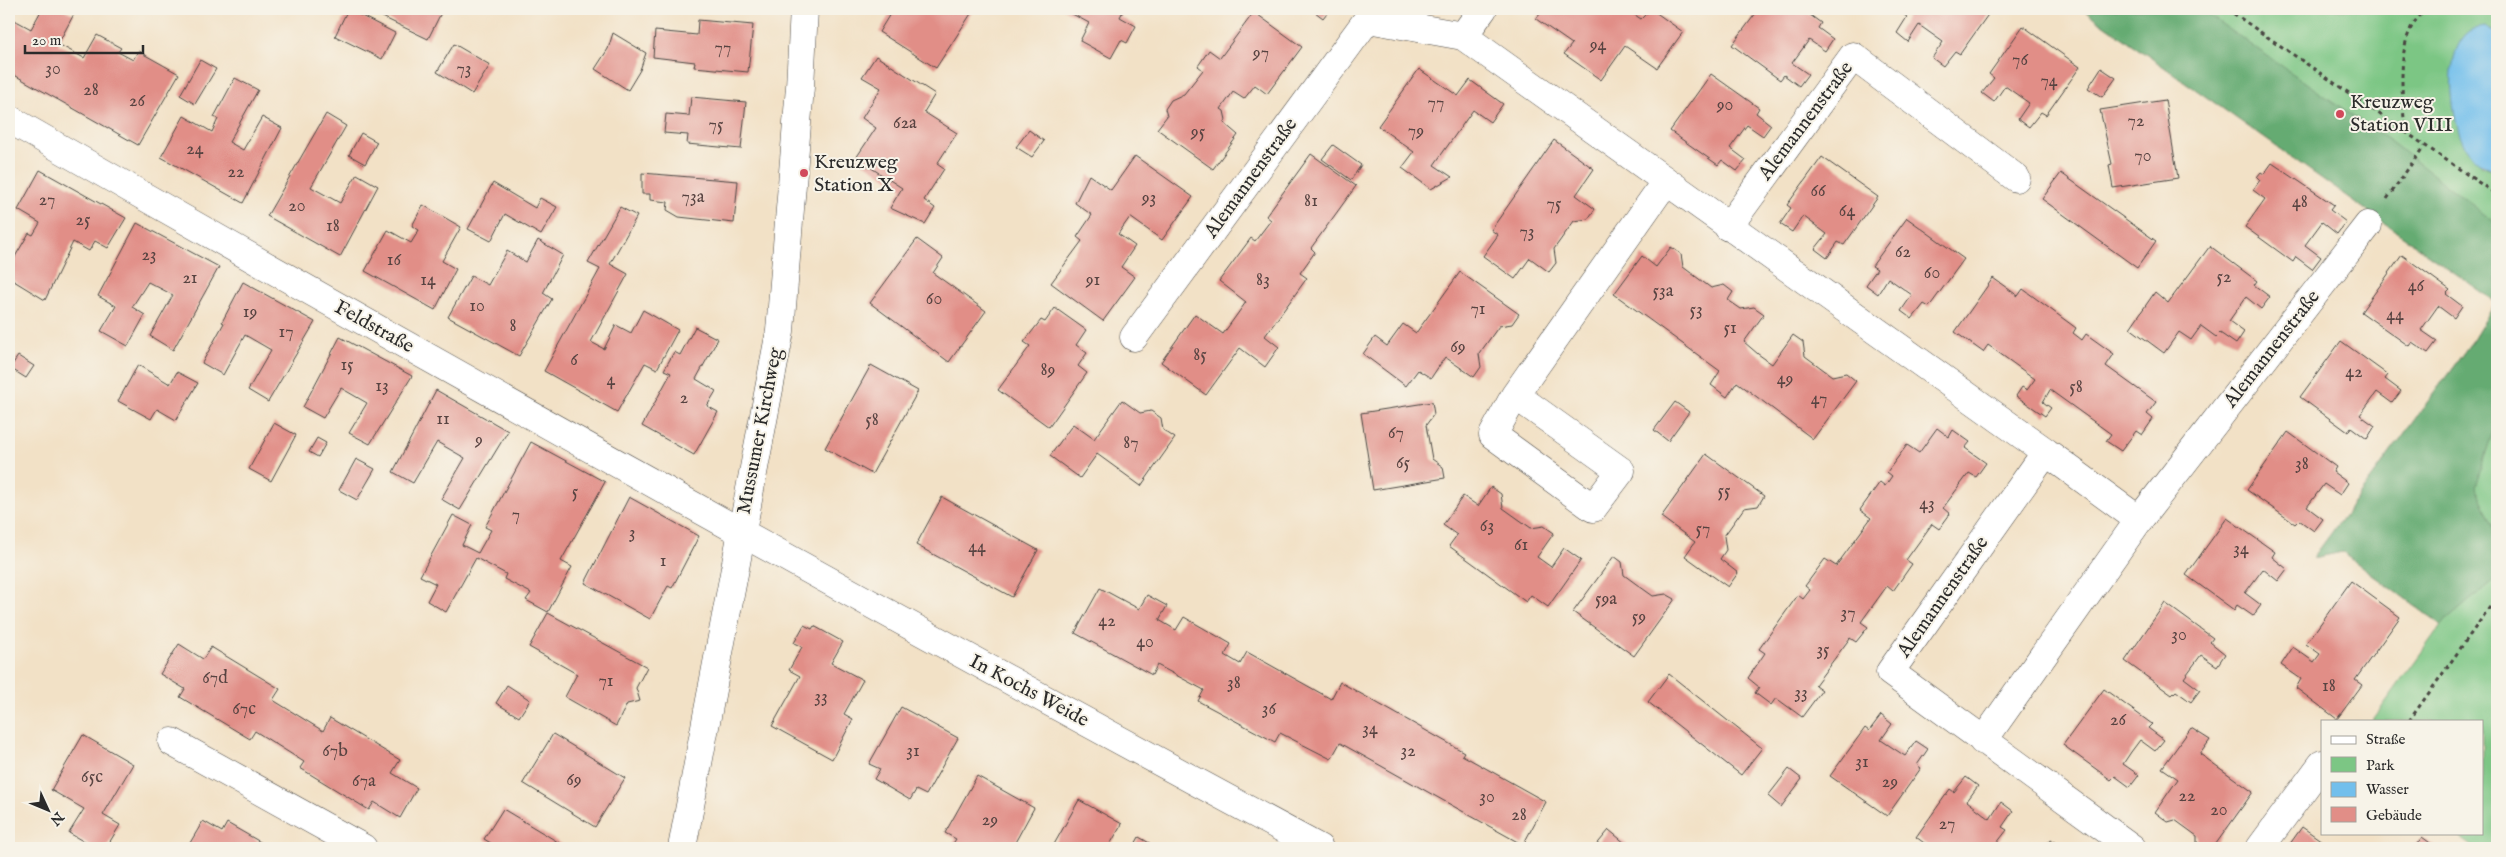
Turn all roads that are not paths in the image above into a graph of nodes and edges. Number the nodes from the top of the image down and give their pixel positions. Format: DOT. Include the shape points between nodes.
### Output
graph roads {
  1 [pos="804,9"];
  2 [pos="1482,9"];
  3 [pos="1371,14"];
  4 [pos="1462,36"];
  5 [pos="9,119"];
  6 [pos="2016,178"];
  7 [pos="1666,181"];
  8 [pos="2368,226"];
  9 [pos="1728,227"];
  10 [pos="1134,337"];
  11 [pos="1515,395"];
  12 [pos="2046,452"];
  13 [pos="2139,520"];
  14 [pos="741,531"];
  15 [pos="1983,741"];
  16 [pos="172,742"];
  17 [pos="2321,765"];
  18 [pos="363,848"];
  19 [pos="682,848"];
  20 [pos="1319,848"];
  21 [pos="2132,848"];
  22 [pos="2260,848"];
  1 -- 14 [label="street, Mussumer Kirchweg" via="780,330"];
  2 -- 4 [label="street"];
  3 -- 4 [label="street, Alemannenstraße"];
  3 -- 10 [label="street, Alemannenstraße"];
  4 -- 7 [label="street, Alemannenstraße"];
  5 -- 14 [label="street, Feldstraße" via="279,274"];
  6 -- 9 [label="street, Alemannenstraße" via="1852,56"];
  7 -- 9 [label="street, Alemannenstraße"];
  7 -- 11 [label="street"];
  8 -- 13 [label="street, Alemannenstraße"];
  9 -- 12 [label="street, Alemannenstraße"];
  11 -- 11 [label="street" via="1621,471 1593,508 1494,435"];
  12 -- 13 [label="street, Alemannenstraße"];
  12 -- 15 [label="street, Alemannenstraße" via="1890,672"];
  13 -- 15 [label="street, Alemannenstraße"];
  14 -- 19 [label="street, Mussumer Kirchweg"];
  14 -- 20 [label="street, In Kochs Weide" via="978,664"];
  15 -- 21 [label="street, Alemannenstraße"];
  16 -- 18 [label="street"];
  17 -- 22 [label="street"];
}
